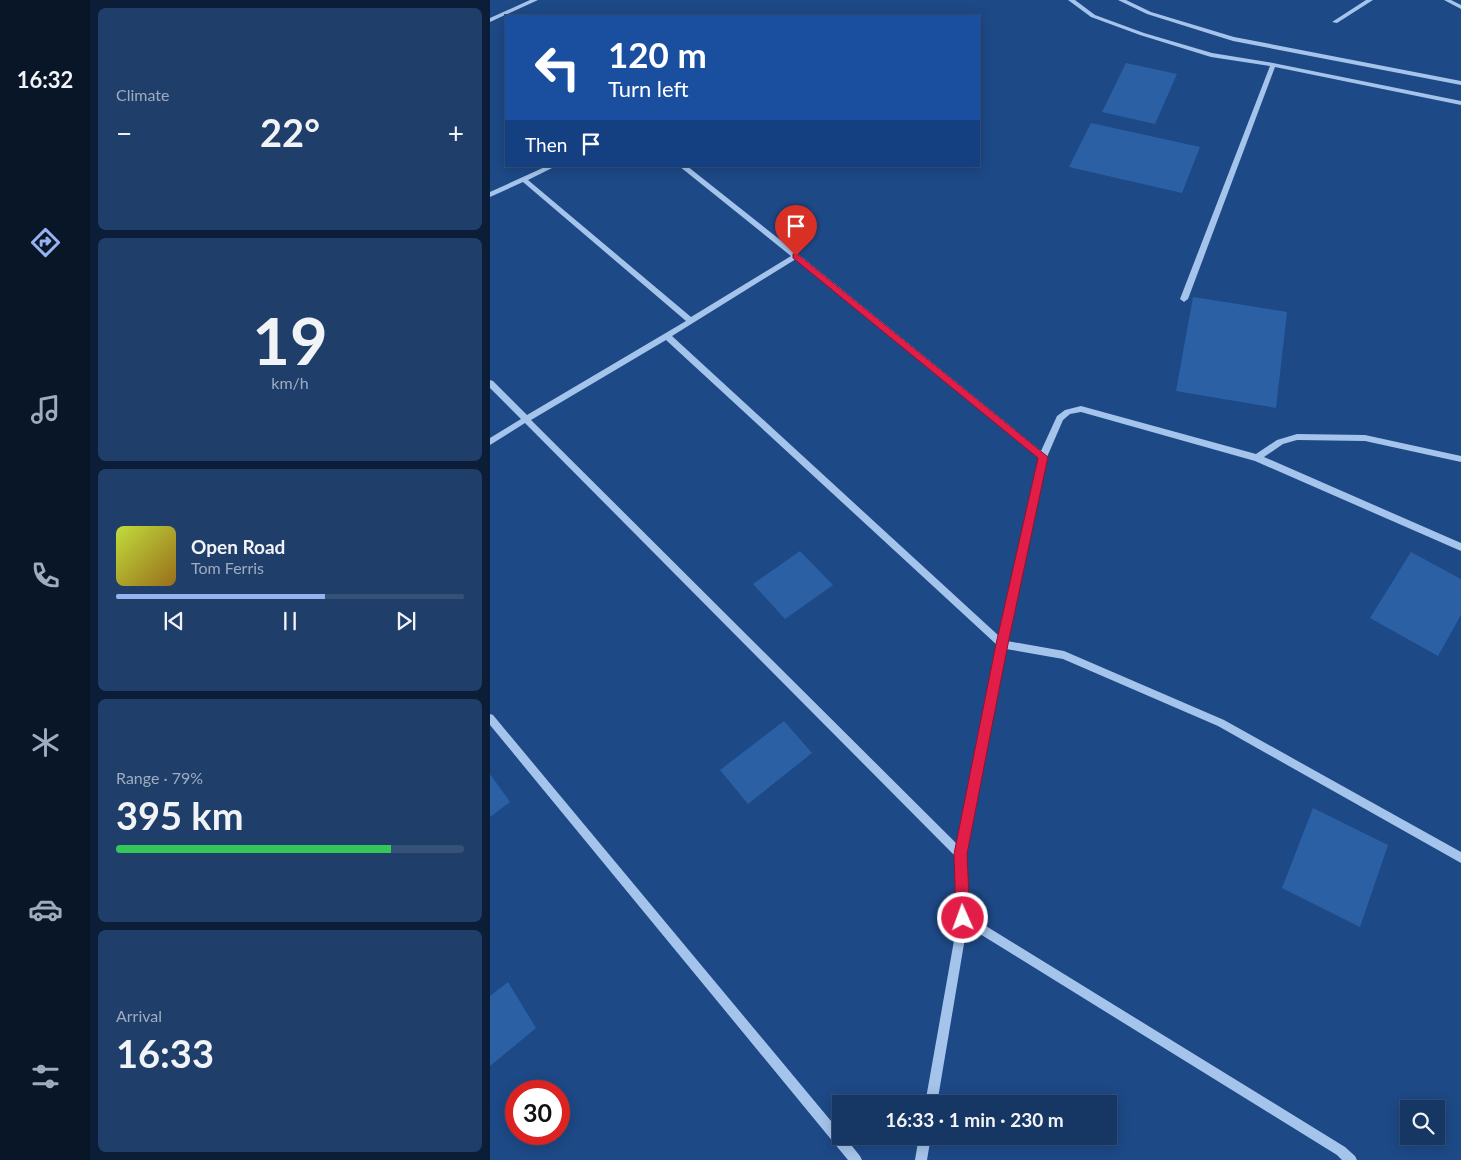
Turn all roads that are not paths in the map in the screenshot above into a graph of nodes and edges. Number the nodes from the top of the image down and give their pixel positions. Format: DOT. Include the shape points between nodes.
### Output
graph roads {
  1 [pos="535,0"];
  2 [pos="1071,0"];
  3 [pos="1121,0"];
  4 [pos="1370,0"];
  5 [pos="1447,0"];
  6 [pos="1461,7"];
  7 [pos="490,20"];
  8 [pos="1335,22"];
  9 [pos="1273,65"];
  10 [pos="1461,83"];
  11 [pos="1461,103"];
  12 [pos="552,167"];
  13 [pos="683,167"];
  14 [pos="523,180"];
  15 [pos="490,195"];
  16 [pos="796,256"];
  17 [pos="1184,299"];
  18 [pos="691,321"];
  19 [pos="667,336"];
  20 [pos="490,383"];
  21 [pos="526,419"];
  22 [pos="490,442"];
  23 [pos="1043,457"];
  24 [pos="1257,458"];
  25 [pos="1461,459"];
  26 [pos="1461,547"];
  27 [pos="1002,644"];
  28 [pos="490,718"];
  29 [pos="960,854"];
  30 [pos="1461,858"];
  31 [pos="963,918"];
  32 [pos="933,1095"];
  33 [pos="924,1145"];
  34 [pos="856,1160"];
  35 [pos="921,1160"];
  36 [pos="1351,1160"];
  1 -- 7 [label="street"];
  2 -- 9 [label="street" via="1094,16 1142,34 1212,55"];
  3 -- 10 [label="street" via="1149,13 1233,39"];
  4 -- 8 [label="street"];
  5 -- 6 [label="street"];
  9 -- 11 [label="street"];
  9 -- 17 [label="street"];
  12 -- 14 [label="street"];
  13 -- 16 [label="street"];
  14 -- 15 [label="street"];
  14 -- 18 [label="street"];
  16 -- 18 [label="street"];
  16 -- 23 [label="street"];
  18 -- 19 [label="street"];
  19 -- 21 [label="street"];
  19 -- 27 [label="street"];
  20 -- 21 [label="street"];
  21 -- 22 [label="street"];
  21 -- 29 [label="street"];
  23 -- 24 [label="street" via="1060,418 1080,409"];
  23 -- 27 [label="street"];
  24 -- 25 [label="street" via="1280,442 1297,437 1326,437 1365,438"];
  24 -- 26 [label="street"];
  27 -- 29 [label="street"];
  27 -- 30 [label="street" via="1064,655 1221,723"];
  28 -- 34 [label="street"];
  29 -- 31 [label="street"];
  31 -- 32 [label="street"];
  31 -- 36 [label="street"];
  33 -- 35 [label="street"];
}
